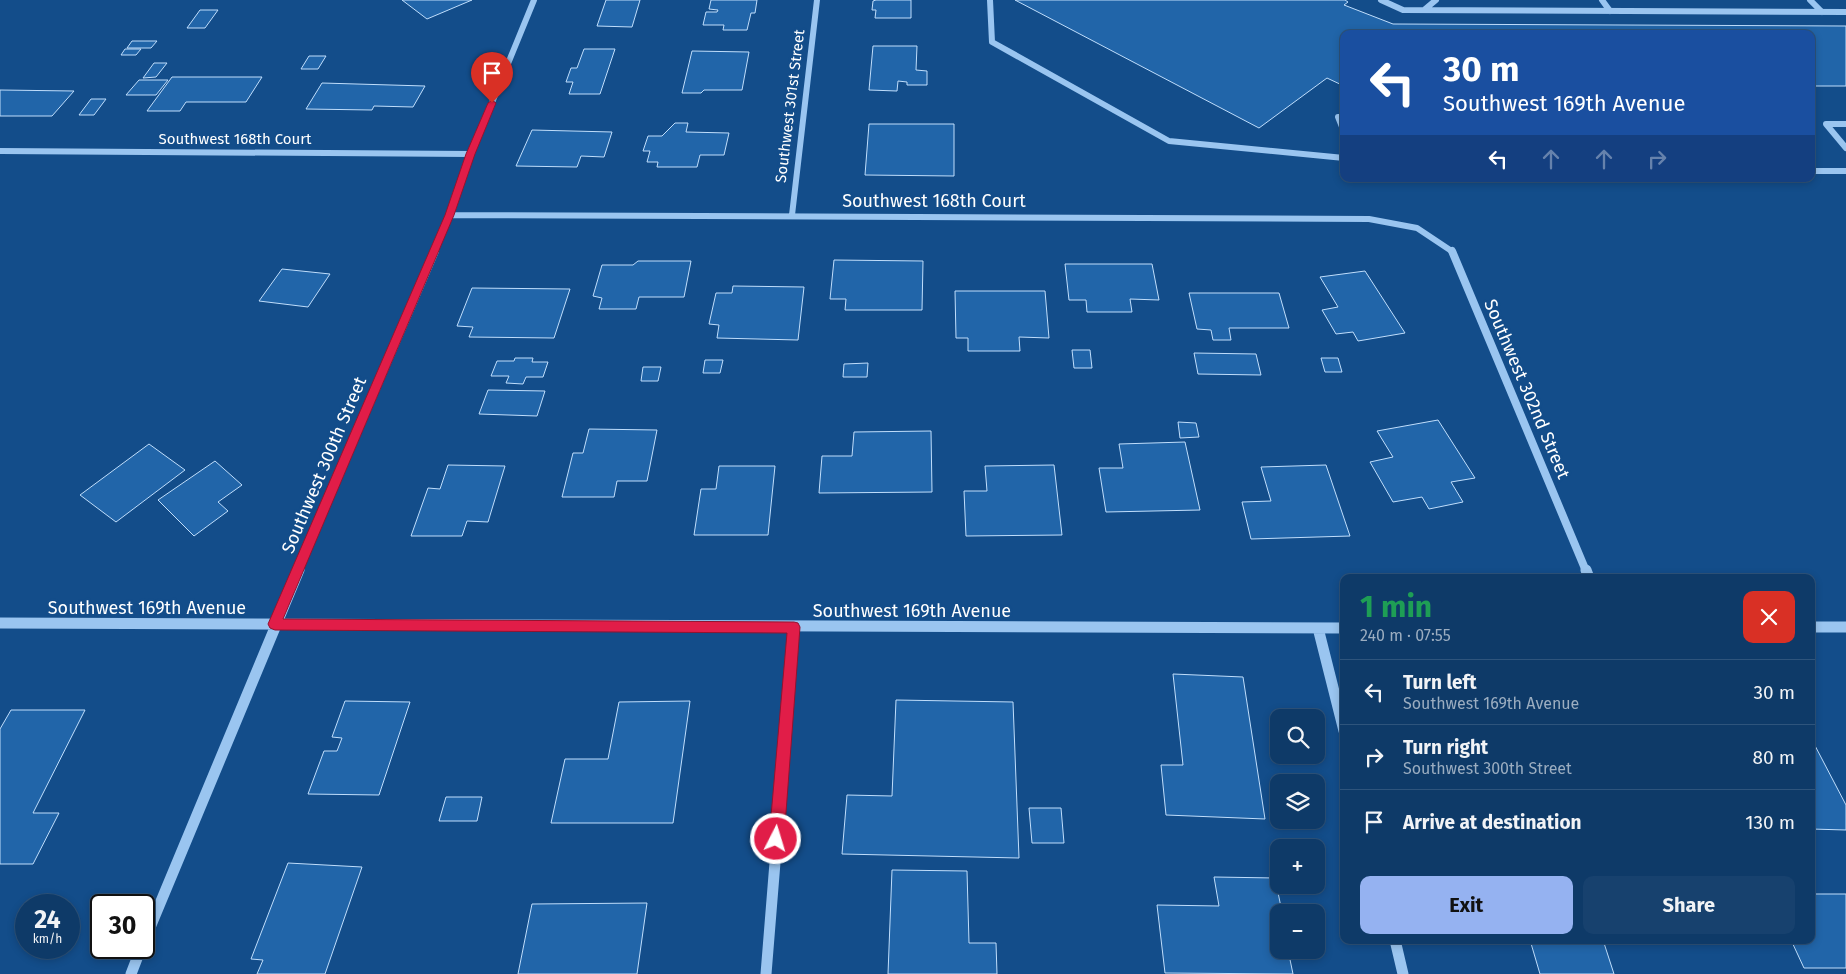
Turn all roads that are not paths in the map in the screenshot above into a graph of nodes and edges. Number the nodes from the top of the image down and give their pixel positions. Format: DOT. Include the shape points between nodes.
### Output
graph roads {
  1 [pos="534,0"];
  2 [pos="817,0"];
  3 [pos="990,0"];
  4 [pos="1381,0"];
  5 [pos="1436,0"];
  6 [pos="1602,0"];
  7 [pos="1810,0"];
  8 [pos="1424,10"];
  9 [pos="1610,11"];
  10 [pos="1822,12"];
  11 [pos="1846,12"];
  12 [pos="1846,124"];
  13 [pos="1846,148"];
  14 [pos="0,151"];
  15 [pos="471,154"];
  16 [pos="1340,158"];
  17 [pos="1815,171"];
  18 [pos="1846,171"];
  19 [pos="450,215"];
  20 [pos="792,215"];
  21 [pos="1417,228"];
  22 [pos="1587,574"];
  23 [pos="0,624"];
  24 [pos="275,624"];
  25 [pos="794,627"];
  26 [pos="1846,627"];
  27 [pos="1318,628"];
  28 [pos="1340,628"];
  29 [pos="1815,628"];
  30 [pos="1340,715"];
  31 [pos="155,915"];
  32 [pos="1396,944"];
  33 [pos="137,959"];
  34 [pos="130,974"];
  35 [pos="766,974"];
  36 [pos="1403,974"];
  1 -- 15 [label="street, Southwest 300th Street"];
  2 -- 20 [label="street, Southwest 301st Street"];
  3 -- 16 [label="street" via="992,42 1169,141"];
  4 -- 8 [label="street" via="1403,10"];
  5 -- 8 [label="street"];
  6 -- 9 [label="street"];
  7 -- 10 [label="street"];
  8 -- 9 [label="street"];
  9 -- 10 [label="street"];
  10 -- 11 [label="street"];
  12 -- 13 [label="street" via="1826,124"];
  14 -- 15 [label="street, Southwest 168th Court"];
  15 -- 19 [label="street, Southwest 300th Street"];
  17 -- 18 [label="street"];
  19 -- 20 [label="street, Southwest 168th Court"];
  19 -- 24 [label="street, Southwest 300th Street"];
  20 -- 21 [label="street, Southwest 168th Court" via="1370,219"];
  21 -- 22 [label="street, Southwest 302nd Street" via="1453,252"];
  23 -- 24 [label="street, Southwest 169th Avenue"];
  24 -- 25 [label="street, Southwest 169th Avenue"];
  24 -- 31 [label="street, Southwest 300th Street"];
  25 -- 27 [label="street, Southwest 169th Avenue"];
  25 -- 35 [label="street"];
  26 -- 29 [label="street"];
  27 -- 28 [label="street, Southwest 169th Avenue"];
  27 -- 30 [label="street"];
  32 -- 36 [label="street"];
  33 -- 34 [label="street"];
}
